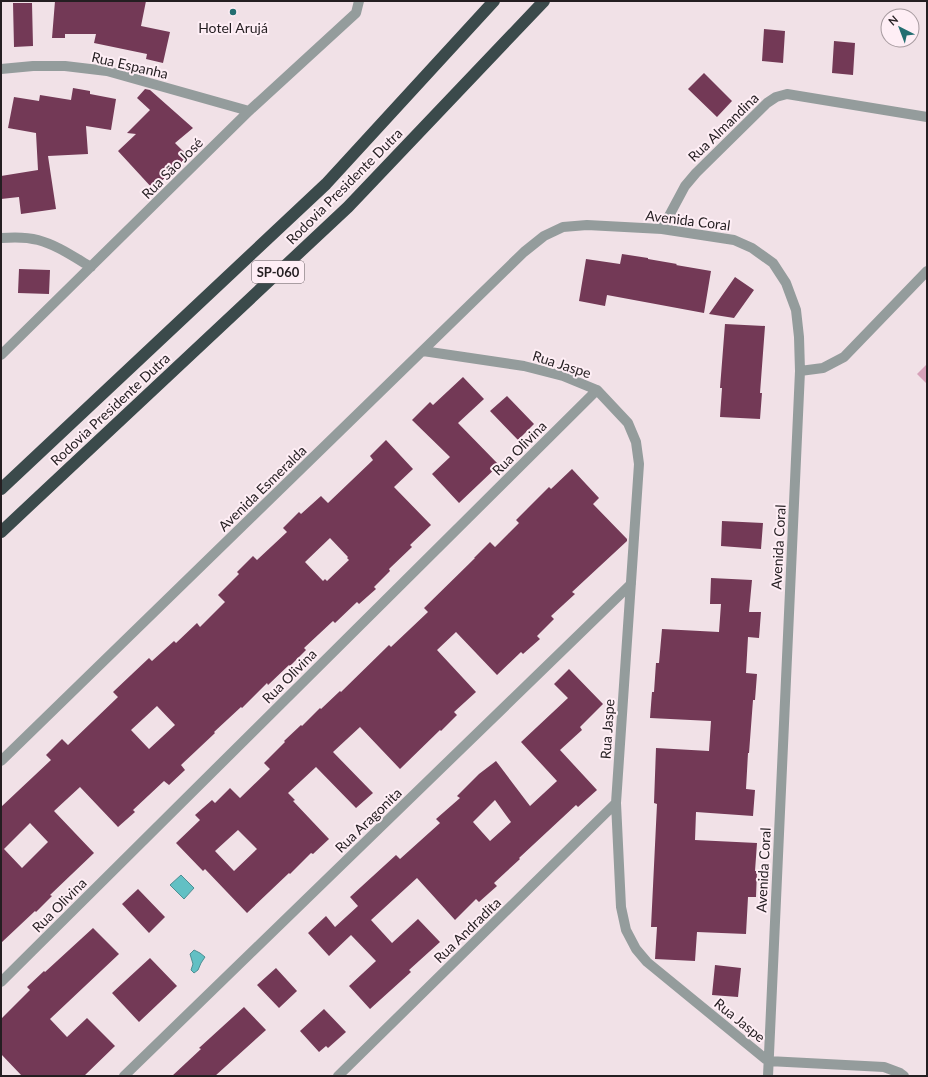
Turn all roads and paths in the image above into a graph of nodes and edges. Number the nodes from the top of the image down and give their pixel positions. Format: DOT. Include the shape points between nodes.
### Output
graph roads {
  1 [pos="359,1"];
  2 [pos="494,1"];
  3 [pos="544,1"];
  4 [pos="1,69"];
  5 [pos="249,111"];
  6 [pos="927,117"];
  7 [pos="662,229"];
  8 [pos="544,236"];
  9 [pos="1,238"];
  10 [pos="90,267"];
  11 [pos="927,271"];
  12 [pos="423,351"];
  13 [pos="1,355"];
  14 [pos="800,371"];
  15 [pos="597,390"];
  16 [pos="1,489"];
  17 [pos="1,532"];
  18 [pos="631,584"];
  19 [pos="1,761"];
  20 [pos="616,803"];
  21 [pos="1,982"];
  22 [pos="768,1061"];
  23 [pos="124,1076"];
  24 [pos="338,1076"];
  25 [pos="768,1076"];
  26 [pos="904,1076"];
  1 -- 5 [label="street, Rua São José" via="356,13"];
  2 -- 16 [label="highway, Rodovia Presidente Dutra / SP-060" via="326,184"];
  3 -- 17 [label="highway, Rodovia Presidente Dutra / SP-060" via="348,206"];
  4 -- 5 [label="street, Rua Espanha" via="65,66 107,71"];
  5 -- 10 [label="street, Rua São José"];
  6 -- 7 [label="street, Rua Almandina" via="787,94 776,97 696,173 685,186"];
  7 -- 8 [label="street, Avenida Coral" via="587,225 563,227"];
  7 -- 14 [label="street, Avenida Coral" via="734,240 752,248 772,263 786,282 796,310"];
  8 -- 12 [label="street, Avenida Esmeralda" via="524,252"];
  9 -- 10 [label="street" via="38,240 56,247"];
  10 -- 13 [label="street, Rua São José"];
  11 -- 14 [label="street" via="844,357 823,368"];
  12 -- 15 [label="street, Rua Jaspe" via="524,366 563,376"];
  12 -- 19 [label="street, Avenida Esmeralda"];
  14 -- 22 [label="street, Avenida Coral"];
  15 -- 18 [label="street, Rua Jaspe" via="628,423 636,442 639,464"];
  15 -- 21 [label="street, Rua Olivina"];
  18 -- 20 [label="street, Rua Jaspe"];
  18 -- 23 [label="street, Rua Aragonita"];
  20 -- 22 [label="street, Rua Jaspe" via="621,908 626,930 636,949 647,962"];
  20 -- 24 [label="street, Rua Andradita"];
  22 -- 25 [label="street, Avenida Coral"];
  22 -- 26 [label="street, Rua Jaspe" via="884,1067"];
}
